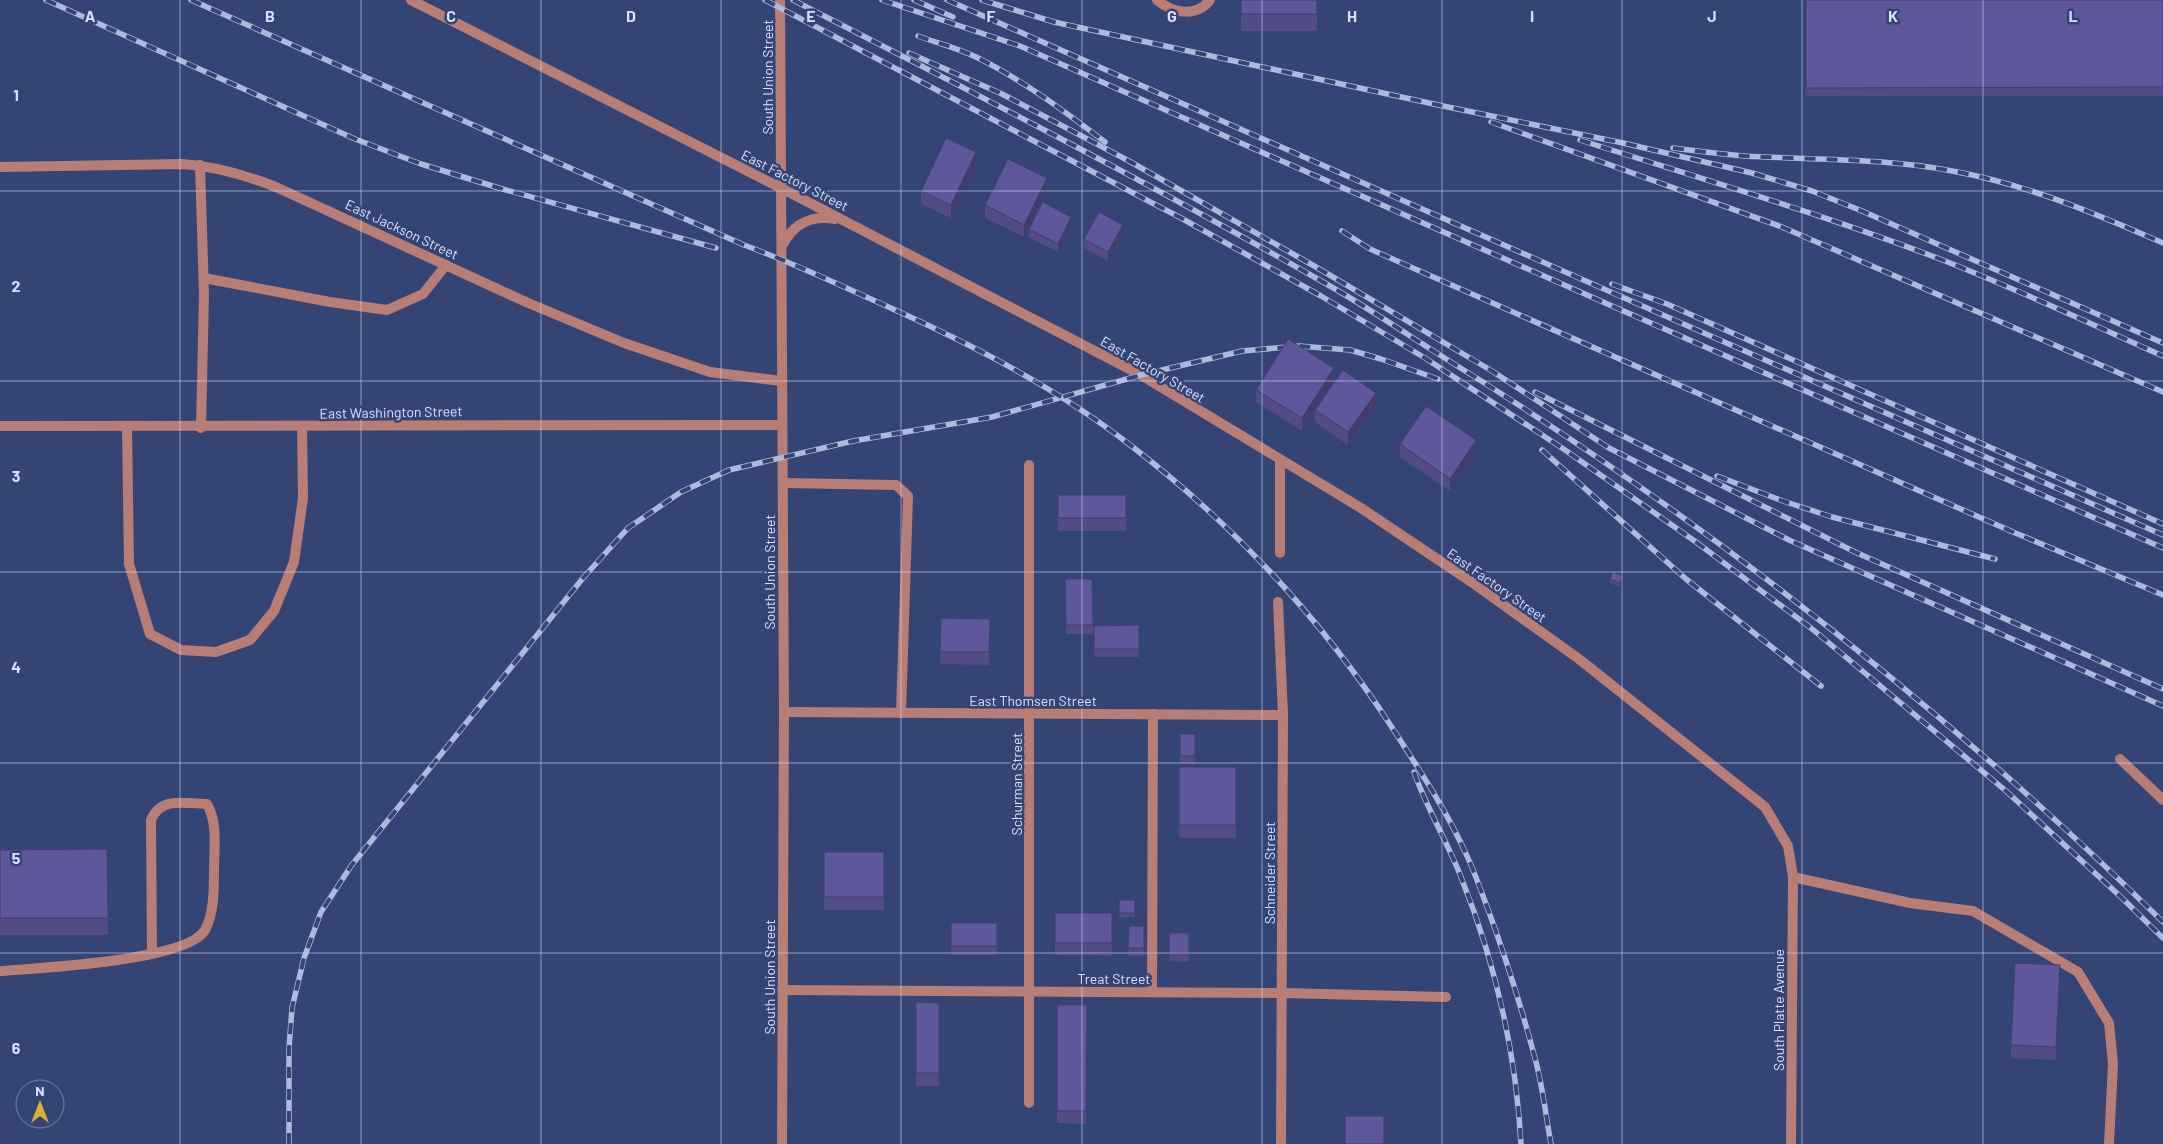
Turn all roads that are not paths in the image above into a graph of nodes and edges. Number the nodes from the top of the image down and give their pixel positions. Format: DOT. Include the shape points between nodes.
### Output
graph roads {
  1 [pos="411,0"];
  2 [pos="780,0"];
  3 [pos="1157,0"];
  4 [pos="1210,0"];
  5 [pos="200,165"];
  6 [pos="0,167"];
  7 [pos="781,188"];
  8 [pos="842,220"];
  9 [pos="782,247"];
  10 [pos="446,265"];
  11 [pos="204,278"];
  12 [pos="781,382"];
  13 [pos="782,425"];
  14 [pos="0,426"];
  15 [pos="127,427"];
  16 [pos="302,427"];
  17 [pos="201,428"];
  18 [pos="1280,459"];
  19 [pos="1029,465"];
  20 [pos="783,484"];
  21 [pos="1280,553"];
  22 [pos="1278,602"];
  23 [pos="784,712"];
  24 [pos="901,712"];
  25 [pos="1030,713"];
  26 [pos="1153,714"];
  27 [pos="1283,715"];
  28 [pos="2120,759"];
  29 [pos="2163,800"];
  30 [pos="1793,877"];
  31 [pos="152,954"];
  32 [pos="0,971"];
  33 [pos="782,990"];
  34 [pos="1030,992"];
  35 [pos="1152,992"];
  36 [pos="1282,994"];
  37 [pos="1446,997"];
  38 [pos="1029,1103"];
  39 [pos="782,1144"];
  40 [pos="1281,1144"];
  41 [pos="1791,1144"];
  42 [pos="2109,1144"];
  1 -- 7 [label="street, East Factory Street"];
  2 -- 7 [label="street, South Union Street"];
  3 -- 4 [label="street" via="1166,7 1191,12 1203,8"];
  5 -- 6 [label="street, East Jackson Street"];
  5 -- 10 [label="street, East Jackson Street" via="276,187"];
  5 -- 11 [label="street"];
  7 -- 8 [label="street, East Factory Street"];
  7 -- 9 [label="street, South Union Street"];
  8 -- 9 [label="street" via="822,218 803,222 790,232"];
  8 -- 18 [label="street, East Factory Street" via="1141,375"];
  9 -- 12 [label="street, South Union Street"];
  10 -- 11 [label="street" via="423,294 387,310"];
  10 -- 12 [label="street, East Jackson Street" via="572,322 690,366 727,376"];
  11 -- 17 [label="street"];
  12 -- 13 [label="street, South Union Street"];
  13 -- 16 [label="street, East Washington Street" via="577,423"];
  13 -- 20 [label="street, South Union Street"];
  14 -- 15 [label="street, East Washington Street"];
  15 -- 16 [label="street" via="129,564 150,634 180,650 216,652 250,640 274,611 294,562 303,498"];
  15 -- 17 [label="street, East Washington Street"];
  16 -- 17 [label="street, East Washington Street"];
  18 -- 21 [label="street"];
  18 -- 30 [label="street, East Factory Street" via="1361,508 1470,581 1578,659 1765,807 1788,846"];
  19 -- 25 [label="street, Schurman Street"];
  20 -- 23 [label="street, South Union Street"];
  20 -- 24 [label="street" via="896,485 908,496"];
  22 -- 27 [label="street, Schneider Street"];
  23 -- 24 [label="street, East Thomsen Street"];
  23 -- 33 [label="street, South Union Street"];
  24 -- 25 [label="street, East Thomsen Street"];
  25 -- 26 [label="street, East Thomsen Street"];
  25 -- 34 [label="street, Schurman Street"];
  26 -- 27 [label="street, East Thomsen Street"];
  26 -- 35 [label="street"];
  27 -- 36 [label="street, Schneider Street"];
  28 -- 29 [label="street"];
  30 -- 41 [label="street, South Platte Avenue"];
  30 -- 42 [label="street" via="1910,903 1973,910 2078,972 2109,1023 2113,1064"];
  31 -- 31 [label="street" via="176,949 198,939 205,931 214,883 214,815 207,804 166,804 155,810 151,820"];
  31 -- 32 [label="street"];
  33 -- 34 [label="street, Treat Street"];
  33 -- 39 [label="street, South Union Street"];
  34 -- 35 [label="street, Treat Street"];
  34 -- 38 [label="street, Schurman Street"];
  35 -- 36 [label="street, Treat Street"];
  36 -- 37 [label="street, Treat Street"];
  36 -- 40 [label="street, Schneider Street"];
}
